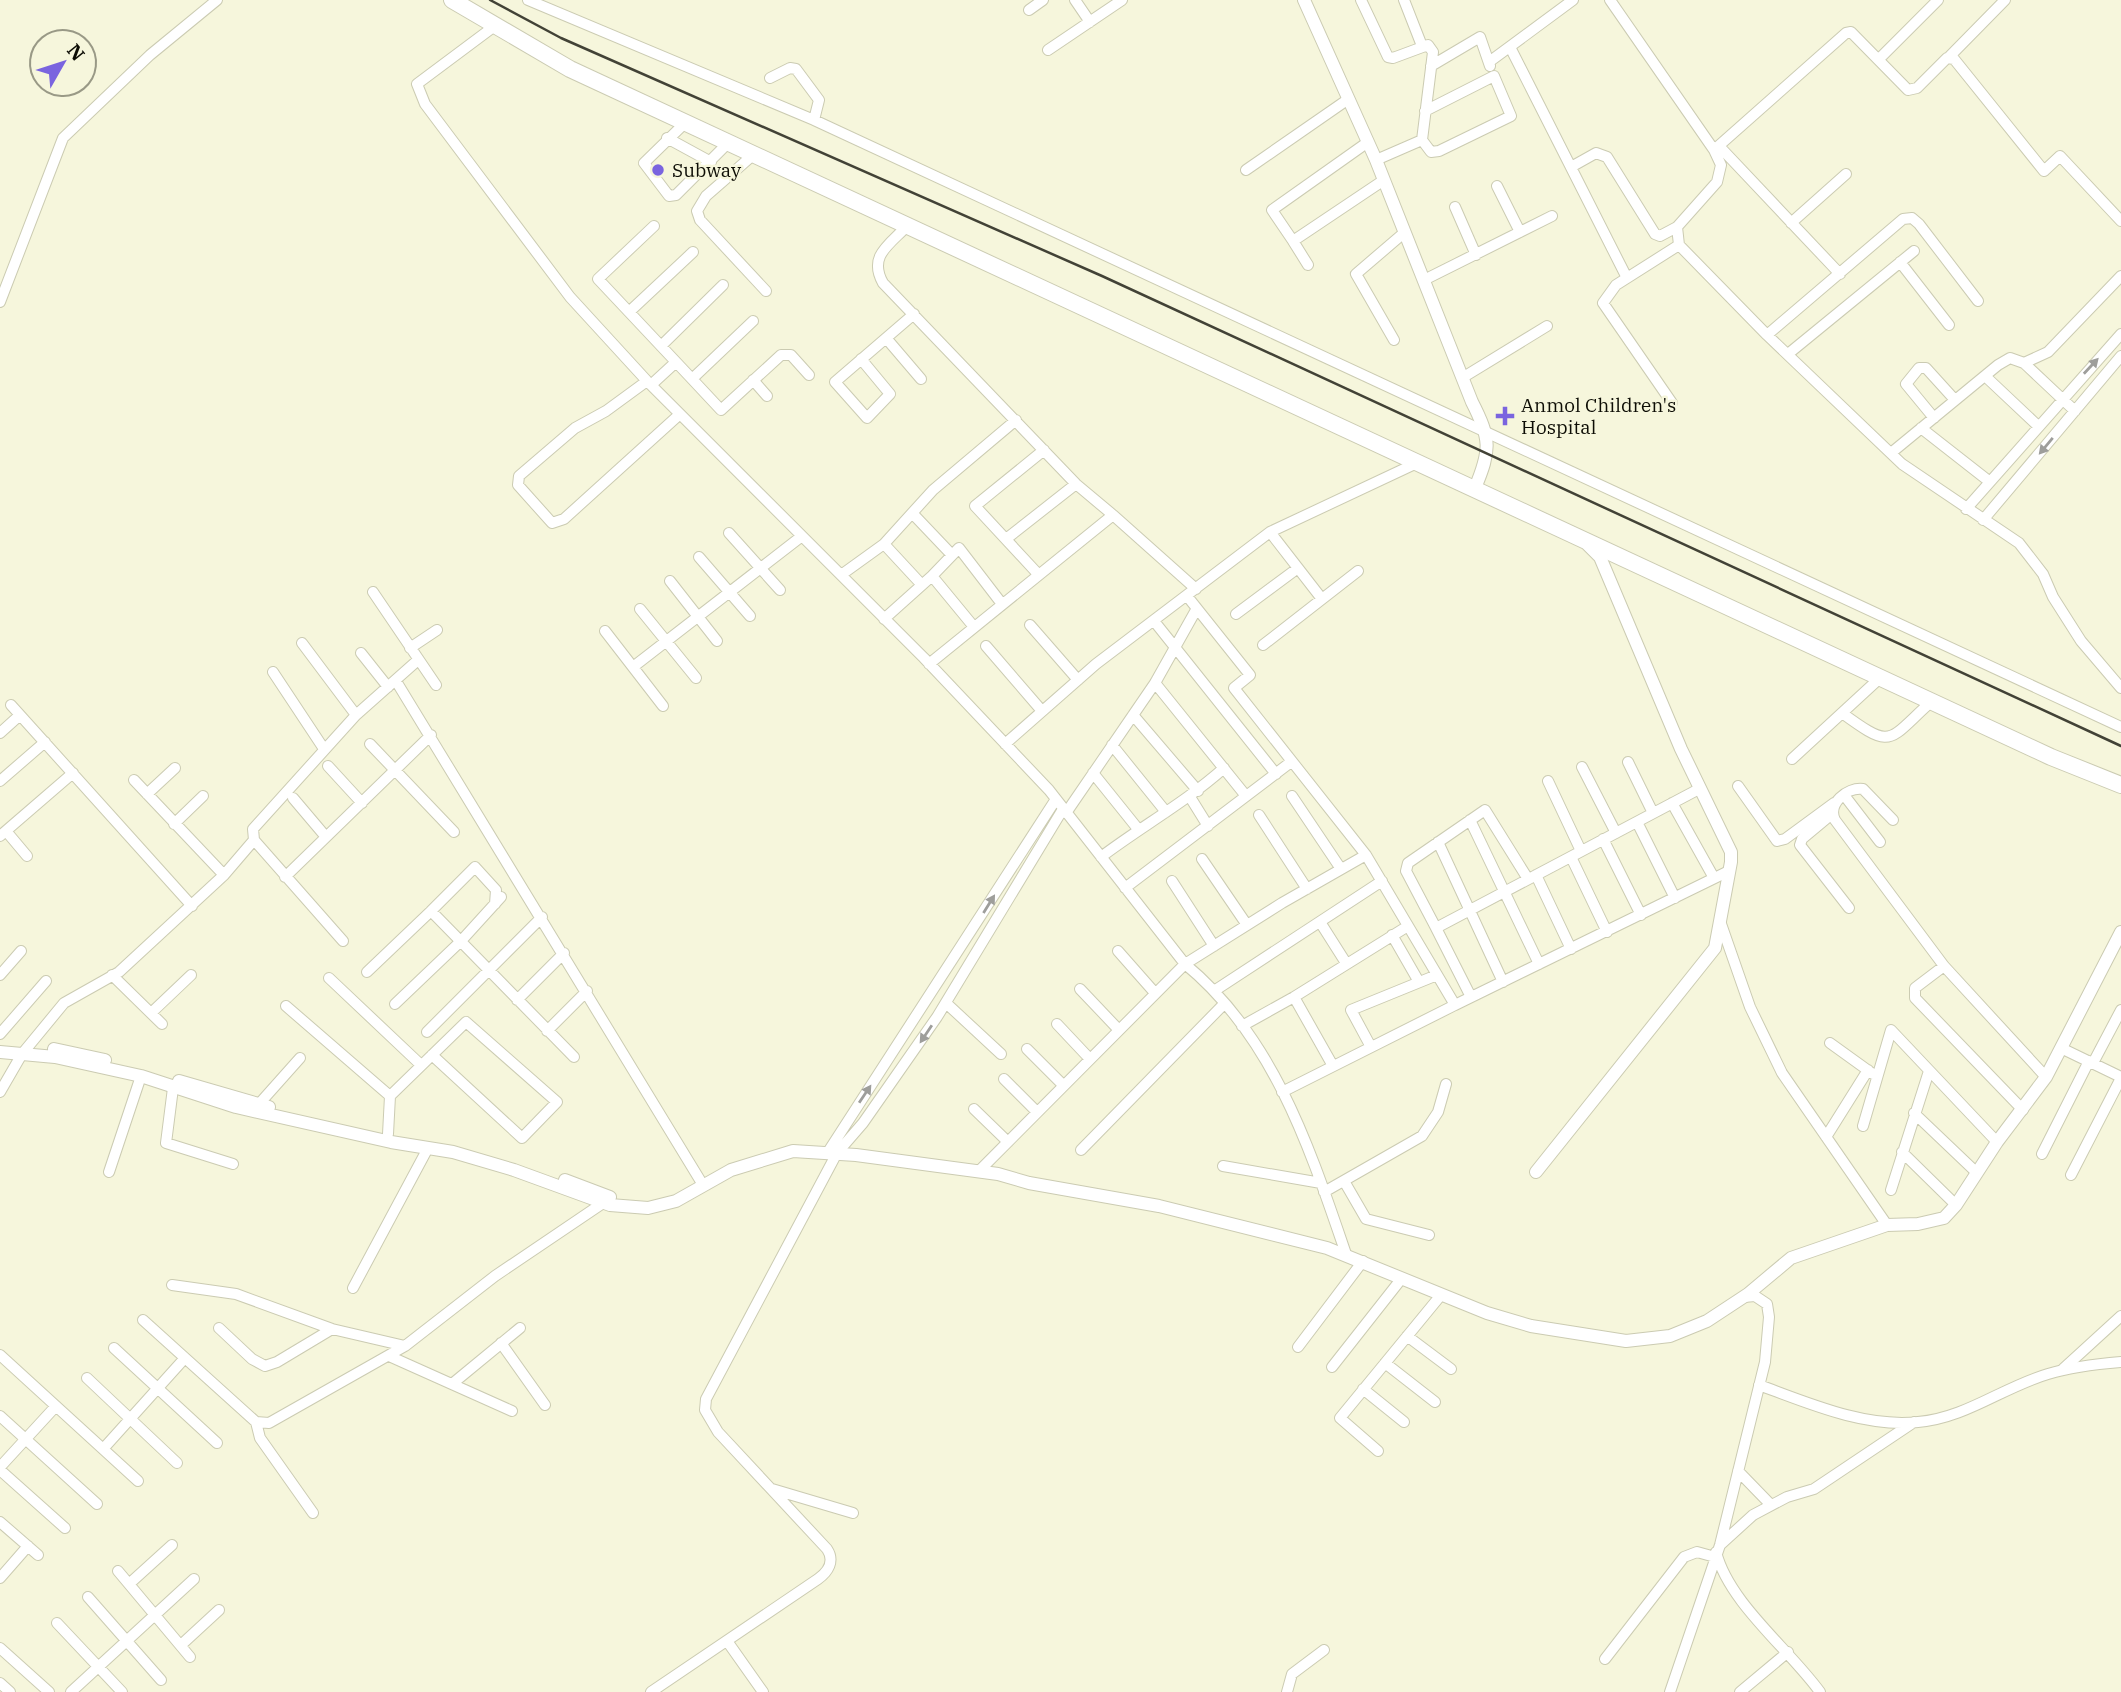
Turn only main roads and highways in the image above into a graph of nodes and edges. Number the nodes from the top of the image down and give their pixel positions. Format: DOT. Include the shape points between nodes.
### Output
graph roads {
  1 [pos="452,0"];
  2 [pos="2121,785"];
  1 -- 2 [label="main road" via="570,69 728,144 2051,757"];
}
